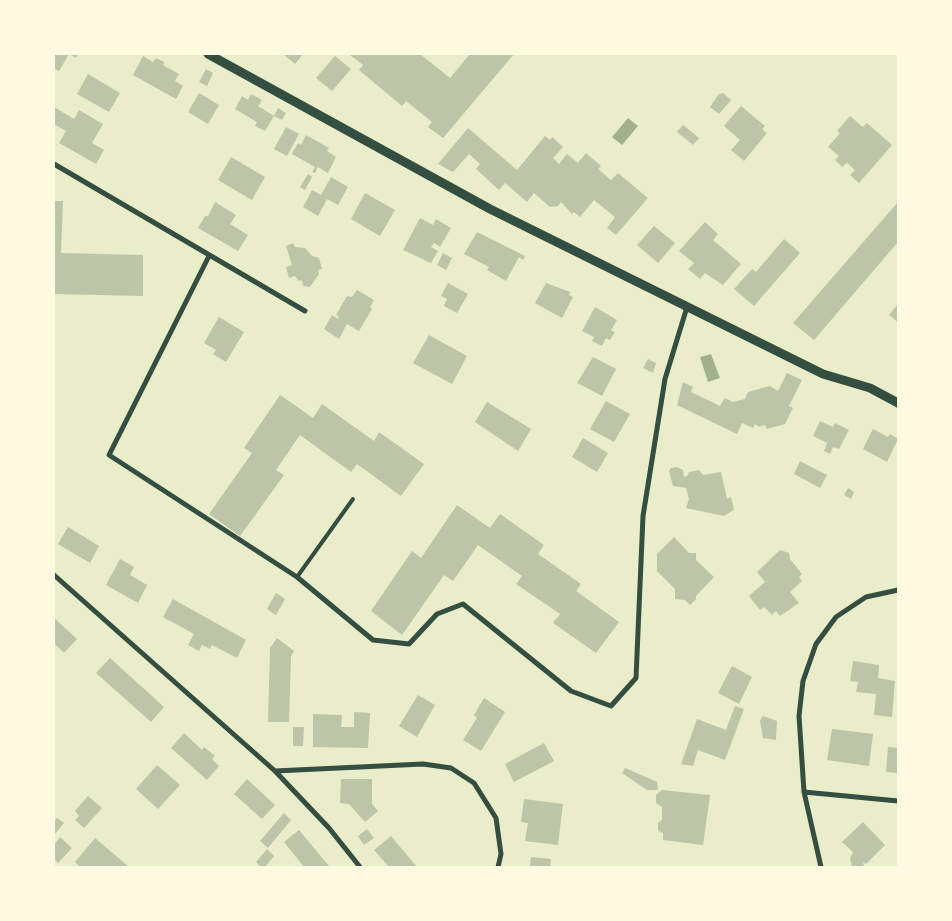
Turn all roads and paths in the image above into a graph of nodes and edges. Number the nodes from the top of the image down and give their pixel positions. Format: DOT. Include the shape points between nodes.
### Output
graph roads {
  1 [pos="208,54"];
  2 [pos="54,164"];
  3 [pos="209,256"];
  4 [pos="687,307"];
  5 [pos="305,311"];
  6 [pos="898,403"];
  7 [pos="353,499"];
  8 [pos="54,575"];
  9 [pos="297,577"];
  10 [pos="898,590"];
  11 [pos="275,771"];
  12 [pos="804,792"];
  13 [pos="898,801"];
  14 [pos="360,867"];
  15 [pos="498,867"];
  16 [pos="821,867"];
  1 -- 4 [label="street" via="490,209"];
  2 -- 3 [label="street"];
  3 -- 5 [label="street"];
  3 -- 9 [label="street" via="109,455"];
  4 -- 6 [label="street" via="823,374 870,388"];
  4 -- 9 [label="street" via="665,379 643,516 636,678 611,706 571,691 464,604 437,614 409,644 373,640"];
  7 -- 9 [label="lane"];
  8 -- 11 [label="street"];
  10 -- 12 [label="street" via="866,597 836,617 816,644 804,681 799,716"];
  11 -- 14 [label="street" via="329,828"];
  11 -- 15 [label="street" via="423,764 451,768 474,784 496,818 500,854"];
  12 -- 13 [label="street"];
  12 -- 16 [label="street"];
}
